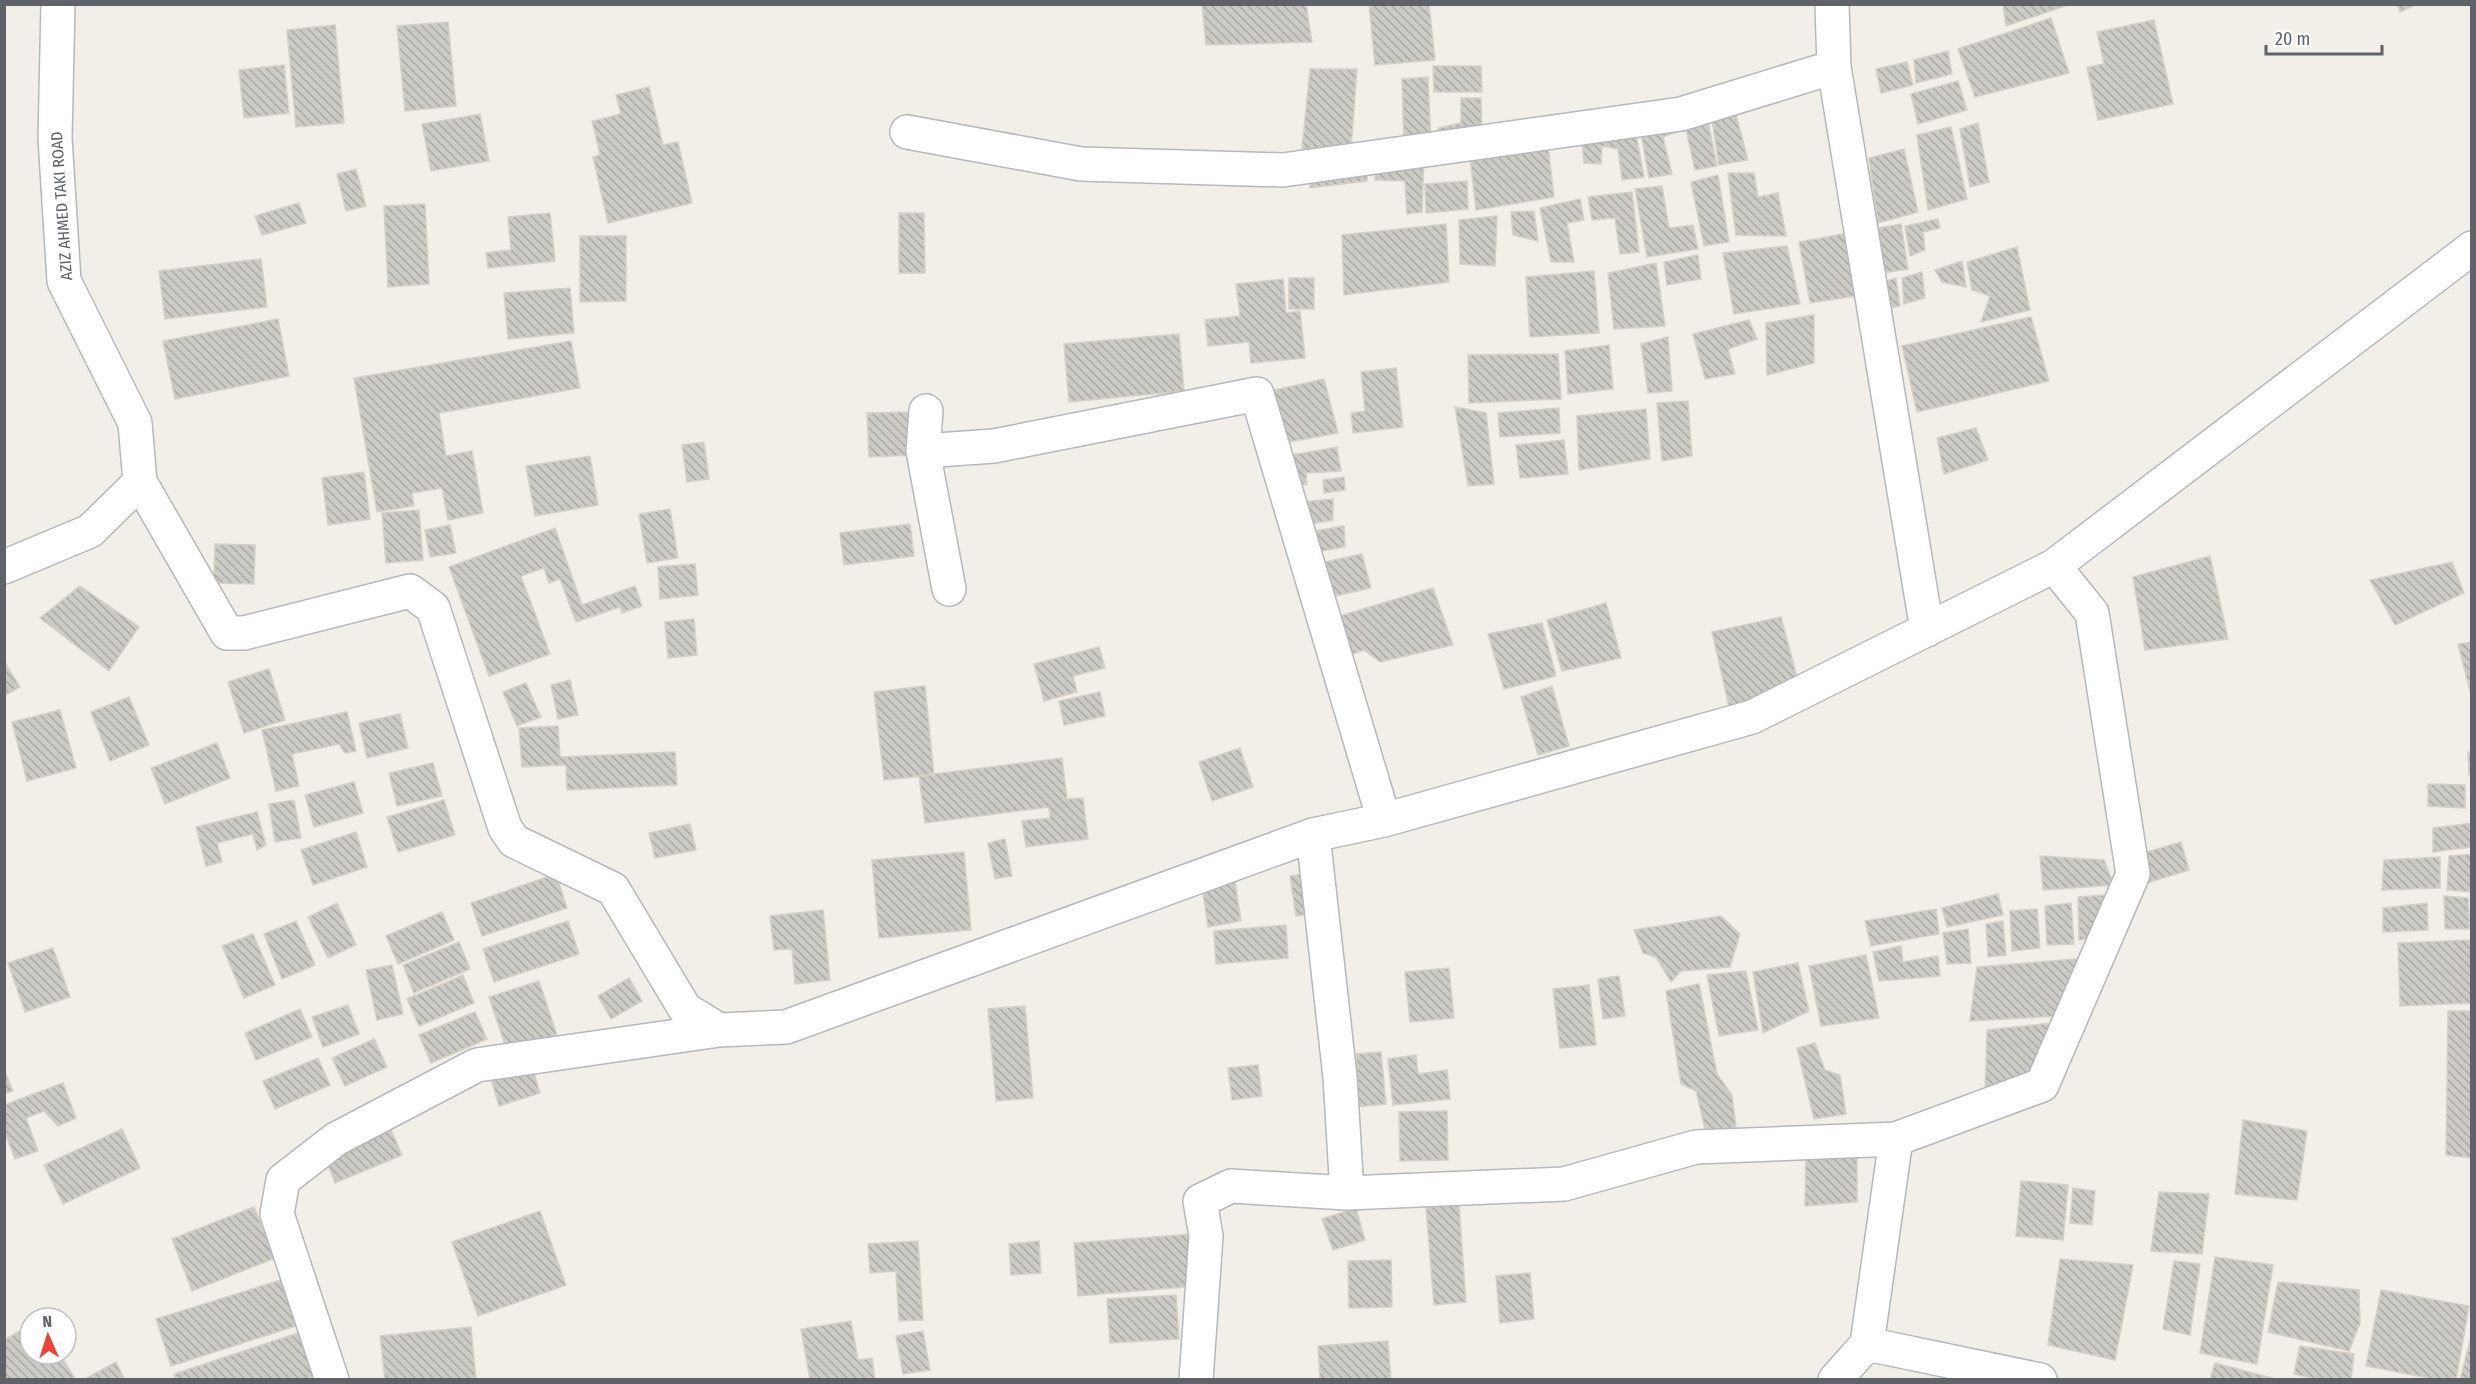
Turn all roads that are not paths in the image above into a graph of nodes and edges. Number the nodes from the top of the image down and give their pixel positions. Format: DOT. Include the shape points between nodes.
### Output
graph roads {
  1 [pos="58,4"];
  2 [pos="1832,4"];
  3 [pos="1834,67"];
  4 [pos="907,132"];
  5 [pos="2472,248"];
  6 [pos="926,411"];
  7 [pos="923,451"];
  8 [pos="140,482"];
  9 [pos="2054,566"];
  10 [pos="4,567"];
  11 [pos="949,589"];
  12 [pos="1927,630"];
  13 [pos="1384,820"];
  14 [pos="1312,835"];
  15 [pos="719,1030"];
  16 [pos="1896,1139"];
  17 [pos="1347,1193"];
  18 [pos="1867,1344"];
  19 [pos="332,1380"];
  20 [pos="1196,1380"];
  21 [pos="1835,1380"];
  22 [pos="2040,1380"];
  1 -- 8 [label="street, AZIZ AHMED TAKI ROAD" via="55,138 64,281 135,423"];
  2 -- 3 [label="street"];
  3 -- 4 [label="street" via="1681,114 1283,170 1081,164"];
  3 -- 12 [label="street"];
  5 -- 9 [label="street"];
  6 -- 7 [label="street"];
  7 -- 11 [label="street"];
  7 -- 13 [label="street" via="994,446 1257,394"];
  8 -- 10 [label="street" via="90,531"];
  8 -- 15 [label="street" via="227,633 244,633 410,591 433,608 505,828 514,841 614,889 685,1010"];
  9 -- 12 [label="street"];
  9 -- 16 [label="street" via="2092,613 2133,874 2042,1085"];
  12 -- 13 [label="street" via="1752,717"];
  13 -- 14 [label="street"];
  14 -- 15 [label="street" via="786,1027"];
  14 -- 17 [label="street" via="1340,1077"];
  15 -- 19 [label="street" via="477,1065 336,1139 283,1180 277,1214"];
  16 -- 17 [label="street" via="1696,1147 1564,1184"];
  16 -- 18 [label="street"];
  17 -- 20 [label="street" via="1231,1186 1200,1202 1206,1236"];
  18 -- 21 [label="street"];
  18 -- 22 [label="street"];
}
